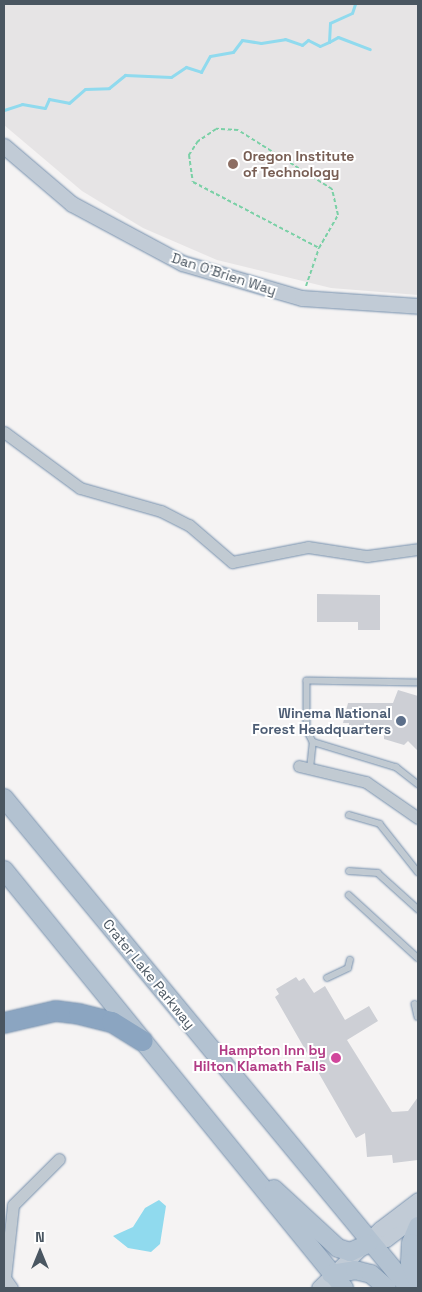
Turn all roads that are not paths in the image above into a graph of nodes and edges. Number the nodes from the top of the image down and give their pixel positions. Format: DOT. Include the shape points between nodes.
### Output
graph roads {
  1 [pos="4,146"];
  2 [pos="418,306"];
  3 [pos="4,432"];
  4 [pos="418,549"];
  5 [pos="418,682"];
  6 [pos="313,742"];
  7 [pos="304,768"];
  8 [pos="418,784"];
  9 [pos="4,798"];
  10 [pos="349,816"];
  11 [pos="418,816"];
  12 [pos="4,870"];
  13 [pos="349,870"];
  14 [pos="418,872"];
  15 [pos="349,894"];
  16 [pos="418,909"];
  17 [pos="418,958"];
  18 [pos="350,960"];
  19 [pos="327,978"];
  20 [pos="415,1004"];
  21 [pos="418,1017"];
  22 [pos="4,1023"];
  23 [pos="143,1041"];
  24 [pos="60,1159"];
  25 [pos="244,1167"];
  26 [pos="418,1200"];
  27 [pos="418,1215"];
  28 [pos="418,1226"];
  29 [pos="368,1244"];
  30 [pos="331,1274"];
  31 [pos="418,1282"];
  32 [pos="12,1288"];
  33 [pos="319,1288"];
  34 [pos="344,1288"];
  35 [pos="387,1288"];
  36 [pos="409,1288"];
  1 -- 2 [label="street, Dan O'Brien Way" via="72,204 121,234 182,263 302,298"];
  3 -- 4 [label="street" via="80,488 161,511 188,525 232,562 308,548 367,556"];
  5 -- 6 [label="lane" via="307,681 307,730"];
  6 -- 7 [label="lane"];
  6 -- 8 [label="lane" via="366,755 396,767"];
  7 -- 11 [label="street" via="366,782"];
  9 -- 29 [label="main road, Crater Lake Parkway"];
  10 -- 14 [label="lane" via="380,824"];
  12 -- 23 [label="main road"];
  13 -- 16 [label="lane" via="378,873"];
  15 -- 17 [label="lane"];
  18 -- 19 [label="lane" via="348,968"];
  20 -- 21 [label="lane"];
  22 -- 23 [label="highway" via="27,1015 72,1012 112,1022"];
  23 -- 25 [label="main road"];
  24 -- 32 [label="street" via="13,1205 5,1270"];
  25 -- 29 [label="main road" via="267,1183 330,1244 350,1252"];
  25 -- 30 [label="main road"];
  26 -- 29 [label="street"];
  27 -- 29 [label="street" via="386,1239"];
  28 -- 31 [label="main road" via="411,1243 410,1262"];
  29 -- 30 [label="street"];
  29 -- 36 [label="main road, Crater Lake Parkway"];
  30 -- 33 [label="street"];
  30 -- 34 [label="main road"];
  30 -- 35 [label="main road" via="355,1270 371,1274"];
}
